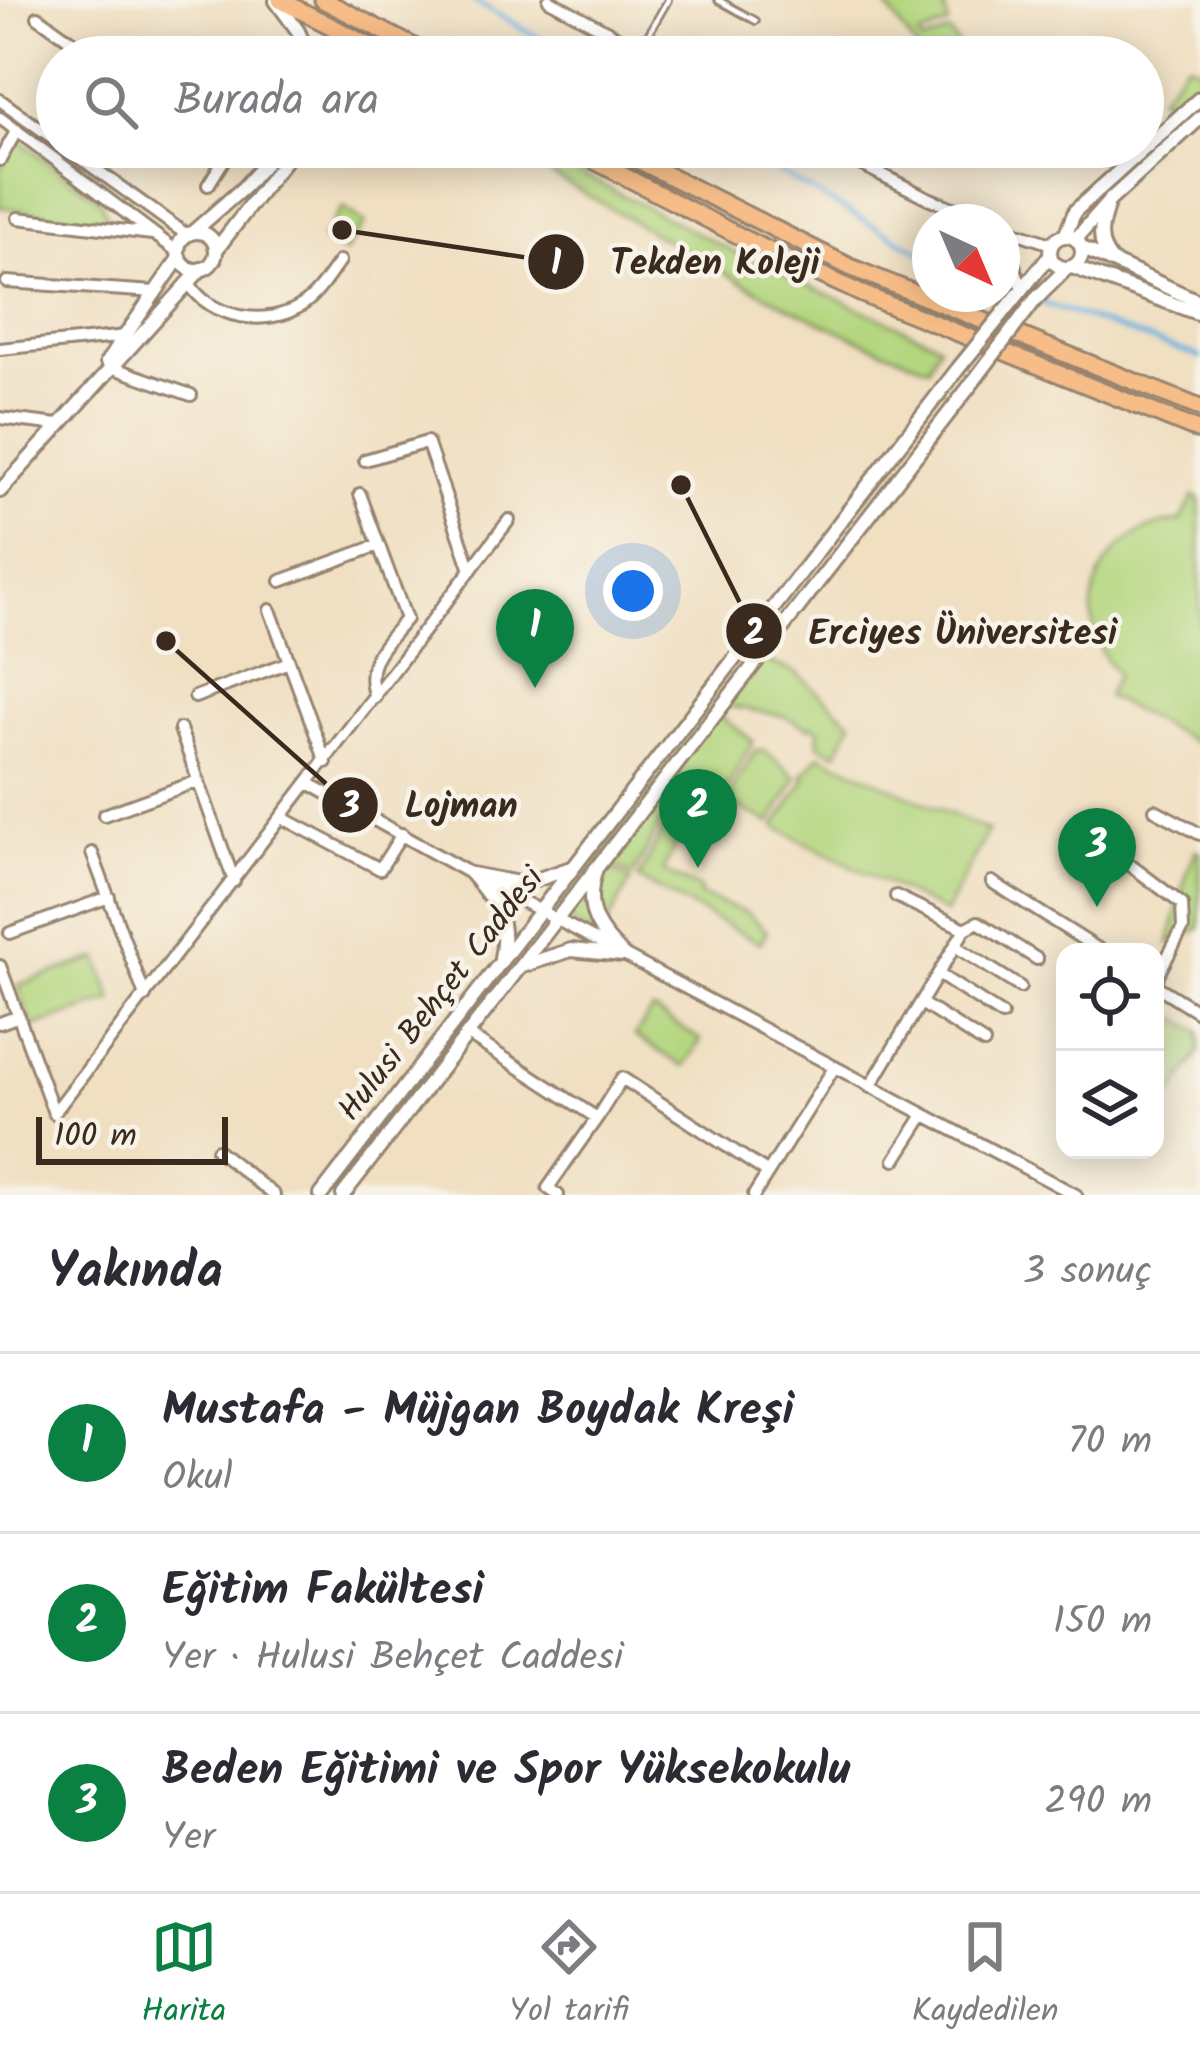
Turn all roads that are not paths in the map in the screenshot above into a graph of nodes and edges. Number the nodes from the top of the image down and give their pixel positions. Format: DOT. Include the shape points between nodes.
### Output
graph roads {
  1 [pos="278,0"];
  2 [pos="323,0"];
  3 [pos="549,0"];
  4 [pos="668,0"];
  5 [pos="718,0"];
  6 [pos="38,17"];
  7 [pos="756,21"];
  8 [pos="65,36"];
  9 [pos="300,36"];
  10 [pos="340,36"];
  11 [pos="393,36"];
  12 [pos="615,36"];
  13 [pos="648,36"];
  14 [pos="1200,98"];
  15 [pos="0,100"];
  16 [pos="0,118"];
  17 [pos="1200,118"];
  18 [pos="36,127"];
  19 [pos="16,130"];
  20 [pos="1164,131"];
  21 [pos="36,145"];
  22 [pos="1164,151"];
  23 [pos="0,160"];
  24 [pos="66,168"];
  25 [pos="94,168"];
  26 [pos="219,168"];
  27 [pos="261,168"];
  28 [pos="279,168"];
  29 [pos="608,168"];
  30 [pos="654,168"];
  31 [pos="868,168"];
  32 [pos="1123,168"];
  33 [pos="1145,168"];
  34 [pos="208,185"];
  35 [pos="1110,200"];
  36 [pos="943,204"];
  37 [pos="18,218"];
  38 [pos="154,234"];
  39 [pos="190,234"];
  40 [pos="1020,236"];
  41 [pos="1078,243"];
  42 [pos="216,250"];
  43 [pos="1050,250"];
  44 [pos="179,255"];
  45 [pos="340,261"];
  46 [pos="1112,262"];
  47 [pos="1069,268"];
  48 [pos="201,269"];
  49 [pos="7,282"];
  50 [pos="189,283"];
  51 [pos="1020,284"];
  52 [pos="1022,290"];
  53 [pos="154,292"];
  54 [pos="1200,302"];
  55 [pos="1200,314"];
  56 [pos="126,336"];
  57 [pos="0,349"];
  58 [pos="111,368"];
  59 [pos="86,393"];
  60 [pos="191,395"];
  61 [pos="1200,408"];
  62 [pos="0,418"];
  63 [pos="58,425"];
  64 [pos="1200,431"];
  65 [pos="364,460"];
  66 [pos="0,491"];
  67 [pos="360,494"];
  68 [pos="508,520"];
  69 [pos="379,545"];
  70 [pos="471,570"];
  71 [pos="281,581"];
  72 [pos="270,610"];
  73 [pos="289,662"];
  74 [pos="195,697"];
  75 [pos="375,698"];
  76 [pos="180,729"];
  77 [pos="326,763"];
  78 [pos="198,781"];
  79 [pos="310,784"];
  80 [pos="1155,810"];
  81 [pos="104,815"];
  82 [pos="283,818"];
  83 [pos="1077,825"];
  84 [pos="402,834"];
  85 [pos="1200,834"];
  86 [pos="92,853"];
  87 [pos="578,865"];
  88 [pos="598,866"];
  89 [pos="471,874"];
  90 [pos="234,881"];
  91 [pos="992,883"];
  92 [pos="896,896"];
  93 [pos="109,897"];
  94 [pos="542,911"];
  95 [pos="556,918"];
  96 [pos="965,929"];
  97 [pos="10,933"];
  98 [pos="1089,943"];
  99 [pos="955,946"];
  100 [pos="623,955"];
  101 [pos="1037,959"];
  102 [pos="499,965"];
  103 [pos="1164,965"];
  104 [pos="0,966"];
  105 [pos="517,969"];
  106 [pos="938,974"];
  107 [pos="1020,987"];
  108 [pos="1164,988"];
  109 [pos="145,996"];
  110 [pos="921,1003"];
  111 [pos="1200,1013"];
  112 [pos="1002,1015"];
  113 [pos="19,1016"];
  114 [pos="0,1023"];
  115 [pos="467,1034"];
  116 [pos="984,1043"];
  117 [pos="834,1069"];
  118 [pos="870,1087"];
  119 [pos="924,1115"];
  120 [pos="597,1118"];
  121 [pos="217,1150"];
  122 [pos="896,1160"];
  123 [pos="769,1173"];
  124 [pos="274,1195"];
  125 [pos="321,1195"];
  126 [pos="343,1195"];
  127 [pos="558,1195"];
  128 [pos="754,1195"];
  129 [pos="1076,1195"];
  1 -- 9 [label="street"];
  1 -- 10 [label="main road"];
  2 -- 11 [label="main road"];
  3 -- 12 [label="street"];
  4 -- 13 [label="lane"];
  5 -- 7 [label="lane"];
  6 -- 8 [label="street"];
  14 -- 20 [label="street"];
  15 -- 18 [label="street"];
  16 -- 19 [label="street"];
  17 -- 22 [label="street"];
  19 -- 21 [label="street"];
  19 -- 23 [label="street"];
  24 -- 38 [label="street"];
  25 -- 39 [label="street"];
  26 -- 34 [label="street"];
  27 -- 39 [label="street"];
  28 -- 42 [label="street"];
  29 -- 64 [label="main road" via="862,294"];
  30 -- 61 [label="main road" via="850,267"];
  31 -- 36 [label="street"];
  32 -- 41 [label="street" via="1075,211"];
  33 -- 35 [label="street"];
  35 -- 41 [label="street"];
  35 -- 46 [label="street" via="1100,237"];
  37 -- 38 [label="street"];
  38 -- 44 [label="street"];
  39 -- 42 [label="street" via="211,238"];
  39 -- 44 [label="street"];
  40 -- 43 [label="street"];
  41 -- 43 [label="street, Hulusi Behçet Caddesi"];
  41 -- 46 [label="street"];
  41 -- 47 [label="street, Hulusi Behçet Caddesi" via="1080,260"];
  42 -- 48 [label="street"];
  43 -- 47 [label="street" via="1056,265"];
  43 -- 52 [label="street, Hulusi Behçet Caddesi"];
  44 -- 48 [label="street" via="188,268"];
  44 -- 53 [label="street"];
  45 -- 50 [label="street" via="312,298 280,314 221,312"];
  46 -- 54 [label="street"];
  47 -- 55 [label="street"];
  47 -- 88 [label="street, Hulusi Behçet Caddesi, bridge" via="1035,300"];
  48 -- 50 [label="street"];
  49 -- 53 [label="street"];
  50 -- 58 [label="street"];
  51 -- 52 [label="street"];
  52 -- 87 [label="street, Hulusi Behçet Caddesi, bridge"];
  53 -- 56 [label="street"];
  56 -- 57 [label="street"];
  56 -- 59 [label="street"];
  58 -- 59 [label="street"];
  58 -- 60 [label="street"];
  59 -- 63 [label="street"];
  62 -- 63 [label="street"];
  63 -- 66 [label="street"];
  65 -- 70 [label="street" via="427,442"];
  67 -- 69 [label="street"];
  68 -- 70 [label="street"];
  69 -- 71 [label="street"];
  69 -- 75 [label="street" via="406,619 373,662"];
  70 -- 75 [label="street"];
  72 -- 73 [label="street"];
  73 -- 74 [label="street"];
  73 -- 77 [label="street"];
  75 -- 77 [label="street"];
  76 -- 78 [label="street"];
  77 -- 79 [label="street"];
  78 -- 81 [label="street"];
  78 -- 90 [label="street"];
  79 -- 82 [label="street"];
  79 -- 84 [label="street"];
  80 -- 85 [label="street"];
  82 -- 84 [label="street" via="380,869"];
  82 -- 90 [label="street"];
  83 -- 103 [label="street" via="1182,904 1183,928"];
  84 -- 89 [label="street"];
  86 -- 93 [label="street"];
  87 -- 89 [label="street" via="524,884"];
  87 -- 94 [label="street, Hulusi Behçet Caddesi"];
  88 -- 95 [label="street, Hulusi Behçet Caddesi"];
  88 -- 100 [label="street" via="592,915"];
  89 -- 94 [label="street"];
  89 -- 102 [label="street" via="502,919"];
  90 -- 109 [label="street"];
  91 -- 98 [label="street"];
  92 -- 96 [label="street"];
  93 -- 97 [label="street"];
  93 -- 109 [label="street"];
  94 -- 95 [label="street"];
  94 -- 102 [label="street, Hulusi Behçet Caddesi"];
  95 -- 100 [label="street"];
  95 -- 105 [label="street, Hulusi Behçet Caddesi"];
  96 -- 99 [label="street"];
  96 -- 101 [label="street" via="978,922"];
  99 -- 106 [label="street"];
  99 -- 107 [label="street"];
  100 -- 105 [label="street" via="571,950"];
  100 -- 117 [label="street"];
  102 -- 125 [label="street, Hulusi Behçet Caddesi"];
  104 -- 113 [label="street"];
  105 -- 115 [label="street, Hulusi Behçet Caddesi"];
  106 -- 110 [label="street"];
  106 -- 112 [label="street"];
  108 -- 111 [label="street"];
  109 -- 113 [label="street" via="54,1112"];
  110 -- 116 [label="street"];
  110 -- 118 [label="street"];
  113 -- 114 [label="street"];
  115 -- 120 [label="street"];
  115 -- 126 [label="street, Hulusi Behçet Caddesi"];
  117 -- 118 [label="street"];
  117 -- 123 [label="street"];
  118 -- 119 [label="street"];
  119 -- 122 [label="street"];
  119 -- 129 [label="street"];
  120 -- 123 [label="street" via="622,1078"];
  120 -- 127 [label="street" via="548,1188"];
  121 -- 124 [label="street"];
  123 -- 128 [label="street"];
}
